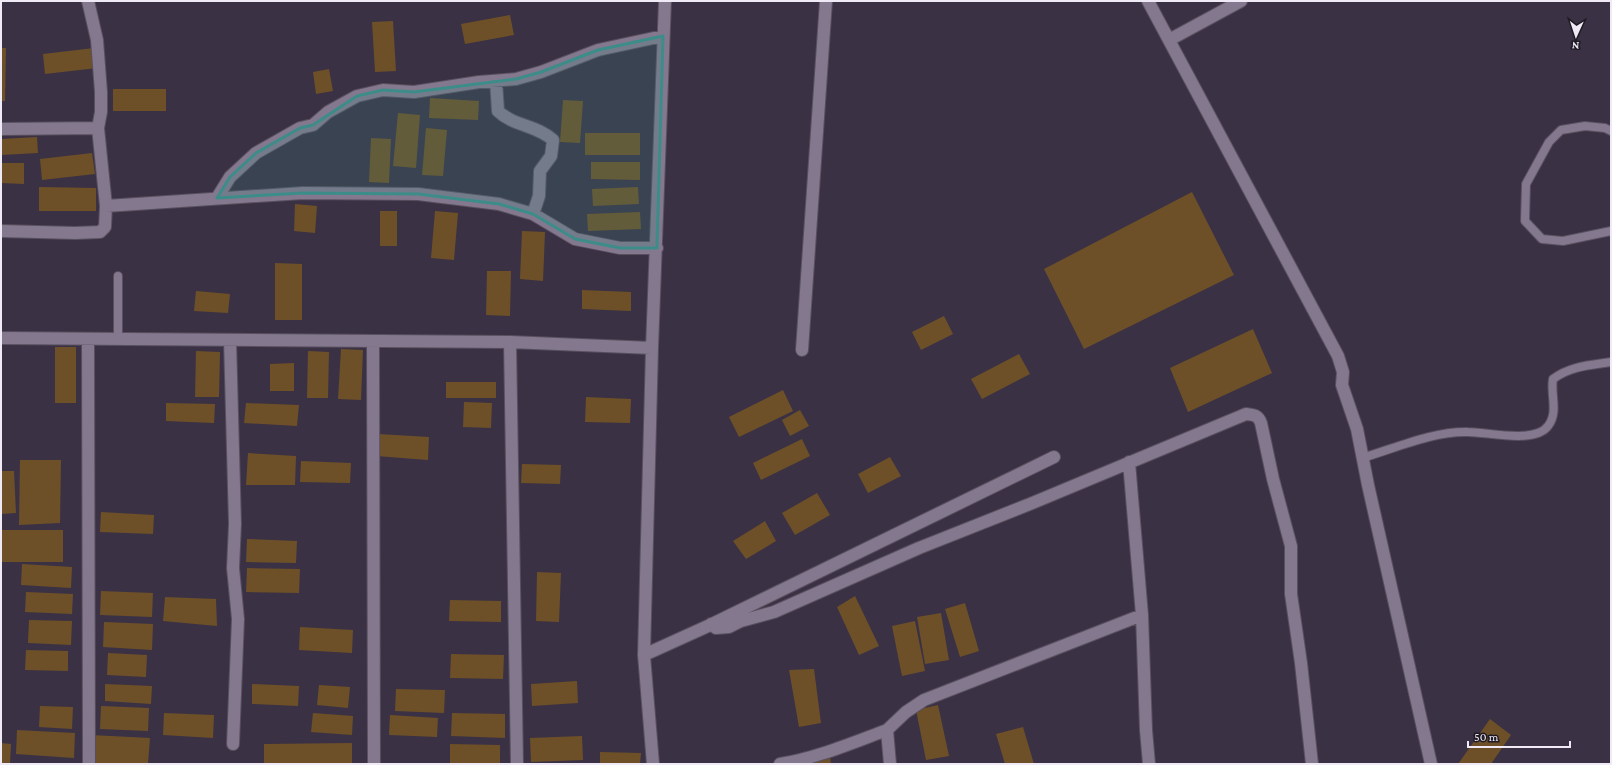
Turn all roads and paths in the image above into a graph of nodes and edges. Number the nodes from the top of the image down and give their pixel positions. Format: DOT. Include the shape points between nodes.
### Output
graph roads {
  1 [pos="88,1"];
  2 [pos="666,1"];
  3 [pos="826,1"];
  4 [pos="1148,1"];
  5 [pos="1241,1"];
  6 [pos="663,36"];
  7 [pos="1169,40"];
  8 [pos="496,81"];
  9 [pos="98,128"];
  10 [pos="1,129"];
  11 [pos="1611,130"];
  12 [pos="216,198"];
  13 [pos="106,206"];
  14 [pos="533,214"];
  15 [pos="1611,231"];
  16 [pos="1,232"];
  17 [pos="657,248"];
  18 [pos="118,276"];
  19 [pos="1,338"];
  20 [pos="88,340"];
  21 [pos="118,340"];
  22 [pos="230,340"];
  23 [pos="373,341"];
  24 [pos="510,342"];
  25 [pos="652,348"];
  26 [pos="802,350"];
  27 [pos="1611,362"];
  28 [pos="1054,458"];
  29 [pos="1362,458"];
  30 [pos="1129,462"];
  31 [pos="1142,615"];
  32 [pos="711,624"];
  33 [pos="644,655"];
  34 [pos="887,730"];
  35 [pos="233,744"];
  36 [pos="801,762"];
  37 [pos="89,764"];
  38 [pos="374,764"];
  39 [pos="517,764"];
  40 [pos="653,764"];
  41 [pos="780,764"];
  42 [pos="890,764"];
  43 [pos="1149,764"];
  44 [pos="1312,764"];
  45 [pos="1431,764"];
  1 -- 9 [label="street" via="97,48 101,92"];
  2 -- 6 [label="street"];
  3 -- 26 [label="street"];
  4 -- 7 [label="street"];
  5 -- 7 [label="street"];
  6 -- 8 [label="street" via="598,50 541,72"];
  6 -- 17 [label="street"];
  7 -- 29 [label="street" via="1338,356 1343,372 1342,385 1357,429"];
  8 -- 12 [label="street" via="414,92 383,90 357,96 328,112 313,125 300,128 256,153 230,177"];
  8 -- 14 [label="street" via="498,111 506,119 548,135 553,140 551,156 540,171 539,196"];
  9 -- 10 [label="street"];
  9 -- 13 [label="street"];
  11 -- 15 [label="lane" via="1585,126 1561,130 1549,142 1526,184 1525,221 1542,239 1563,241"];
  12 -- 13 [label="street"];
  12 -- 14 [label="street" via="303,193 418,194 499,204"];
  13 -- 16 [label="street" via="105,227 100,232"];
  14 -- 17 [label="street" via="575,239 620,248"];
  17 -- 25 [label="street"];
  18 -- 21 [label="lane"];
  19 -- 20 [label="street"];
  20 -- 21 [label="street"];
  20 -- 37 [label="street"];
  21 -- 22 [label="street"];
  22 -- 23 [label="street"];
  22 -- 35 [label="street" via="235,524 233,568 238,619"];
  23 -- 24 [label="street"];
  23 -- 38 [label="street"];
  24 -- 25 [label="street"];
  24 -- 39 [label="street"];
  25 -- 33 [label="street"];
  27 -- 29 [label="lane" via="1573,368 1553,379 1552,418 1548,427 1539,432 1513,436 1467,432 1448,434"];
  28 -- 32 [label="street"];
  29 -- 45 [label="street"];
  30 -- 31 [label="street"];
  30 -- 32 [label="street" via="919,548 774,612 729,627 716,628"];
  30 -- 44 [label="street" via="1246,414 1259,418 1291,546 1291,594"];
  31 -- 34 [label="street" via="924,700 906,712"];
  31 -- 43 [label="street"];
  32 -- 33 [label="street"];
  33 -- 40 [label="street"];
  34 -- 36 [label="street"];
  34 -- 42 [label="street"];
  36 -- 41 [label="street"];
}
